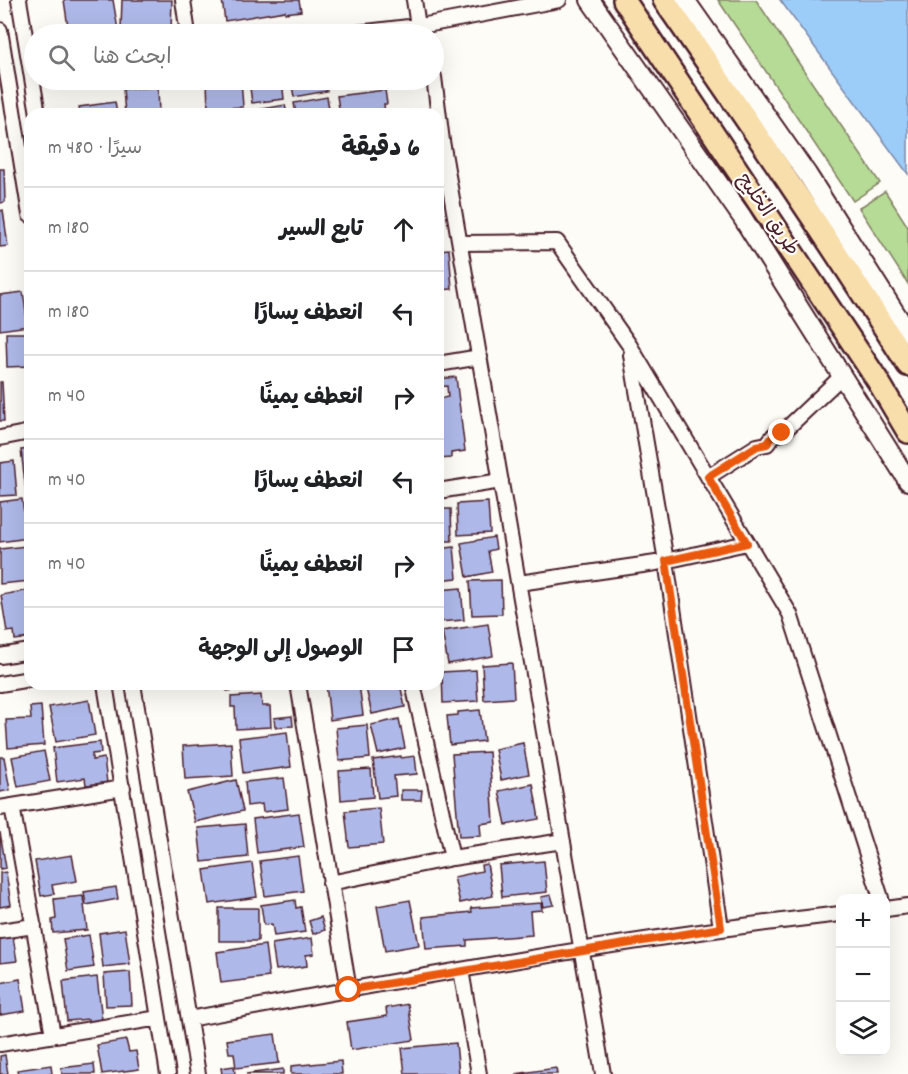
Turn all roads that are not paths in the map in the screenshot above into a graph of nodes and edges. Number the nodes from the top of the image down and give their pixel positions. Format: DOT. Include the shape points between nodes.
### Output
graph roads {
  1 [pos="19,0"];
  2 [pos="183,0"];
  3 [pos="414,0"];
  4 [pos="559,0"];
  5 [pos="590,0"];
  6 [pos="624,0"];
  7 [pos="664,0"];
  8 [pos="685,0"];
  9 [pos="187,24"];
  10 [pos="422,24"];
  11 [pos="444,25"];
  12 [pos="24,26"];
  13 [pos="0,30"];
  14 [pos="640,72"];
  15 [pos="35,90"];
  16 [pos="435,90"];
  17 [pos="37,108"];
  18 [pos="437,108"];
  19 [pos="699,112"];
  20 [pos="444,161"];
  21 [pos="24,178"];
  22 [pos="460,243"];
  23 [pos="908,333"];
  24 [pos="630,346"];
  25 [pos="480,357"];
  26 [pos="444,363"];
  27 [pos="908,365"];
  28 [pos="843,375"];
  29 [pos="908,432"];
  30 [pos="24,433"];
  31 [pos="0,438"];
  32 [pos="708,477"];
  33 [pos="501,481"];
  34 [pos="908,481"];
  35 [pos="444,490"];
  36 [pos="747,543"];
  37 [pos="666,561"];
  38 [pos="519,583"];
  39 [pos="24,652"];
  40 [pos="0,655"];
  41 [pos="24,680"];
  42 [pos="0,684"];
  43 [pos="106,690"];
  44 [pos="134,690"];
  45 [pos="299,690"];
  46 [pos="414,690"];
  47 [pos="123,788"];
  48 [pos="6,807"];
  49 [pos="563,841"];
  50 [pos="452,858"];
  51 [pos="330,884"];
  52 [pos="880,894"];
  53 [pos="908,906"];
  54 [pos="890,908"];
  55 [pos="836,914"];
  56 [pos="34,926"];
  57 [pos="721,928"];
  58 [pos="0,931"];
  59 [pos="581,950"];
  60 [pos="461,970"];
  61 [pos="349,990"];
  62 [pos="159,1018"];
  63 [pos="189,1019"];
  64 [pos="53,1035"];
  65 [pos="0,1044"];
  66 [pos="168,1074"];
  67 [pos="198,1074"];
  68 [pos="479,1074"];
  69 [pos="603,1074"];
  1 -- 12 [label="street"];
  2 -- 9 [label="street"];
  3 -- 10 [label="street"];
  4 -- 11 [label="street"];
  5 -- 14 [label="main road"];
  6 -- 19 [label="main road, طريق الخليج"];
  7 -- 27 [label="main road, طريق الخليج"];
  8 -- 23 [label="main road" via="807,174"];
  13 -- 21 [label="street"];
  14 -- 19 [label="main road"];
  14 -- 28 [label="main road" via="742,217"];
  15 -- 17 [label="street"];
  16 -- 18 [label="street"];
  19 -- 29 [label="main road, طريق الخليج"];
  20 -- 22 [label="street"];
  22 -- 24 [label="street" via="557,242"];
  22 -- 25 [label="street"];
  24 -- 32 [label="street"];
  24 -- 37 [label="street"];
  25 -- 26 [label="street"];
  25 -- 33 [label="street"];
  28 -- 32 [label="street" via="782,433"];
  28 -- 34 [label="main road"];
  30 -- 31 [label="street"];
  32 -- 36 [label="street"];
  33 -- 35 [label="street"];
  33 -- 38 [label="street"];
  36 -- 37 [label="street"];
  36 -- 52 [label="street" via="790,614"];
  37 -- 38 [label="street"];
  37 -- 57 [label="street"];
  38 -- 49 [label="street"];
  39 -- 40 [label="street"];
  41 -- 42 [label="street"];
  43 -- 47 [label="street"];
  44 -- 63 [label="street"];
  45 -- 51 [label="street"];
  46 -- 50 [label="street"];
  47 -- 48 [label="street"];
  47 -- 62 [label="street"];
  48 -- 56 [label="street"];
  49 -- 50 [label="street"];
  49 -- 59 [label="street"];
  50 -- 51 [label="street"];
  51 -- 61 [label="street"];
  53 -- 54 [label="street"];
  55 -- 57 [label="street"];
  56 -- 58 [label="street"];
  56 -- 64 [label="street"];
  57 -- 59 [label="street"];
  59 -- 60 [label="street"];
  59 -- 69 [label="street"];
  60 -- 61 [label="street"];
  60 -- 68 [label="street"];
  61 -- 63 [label="street"];
  62 -- 64 [label="street"];
  62 -- 66 [label="street"];
  63 -- 67 [label="street"];
  64 -- 65 [label="street"];
}
